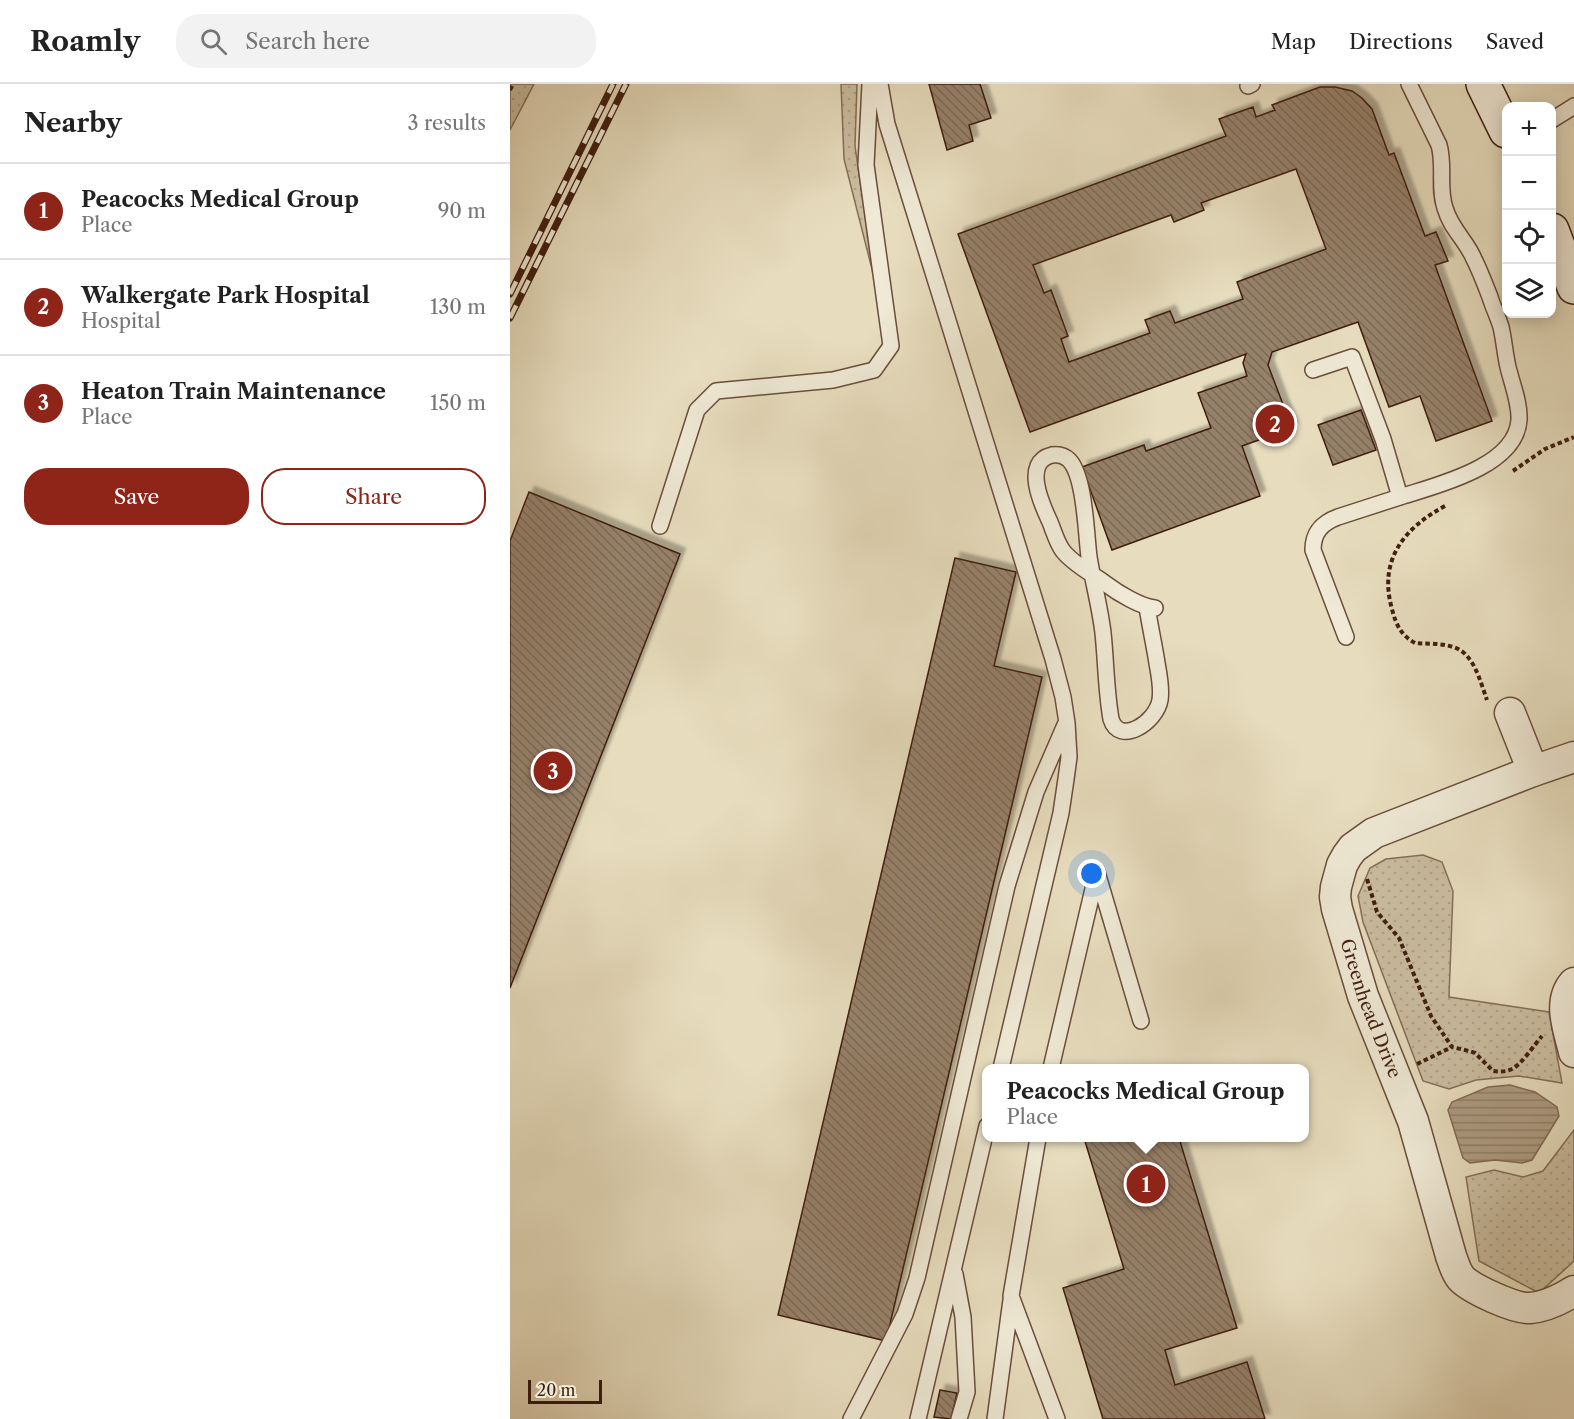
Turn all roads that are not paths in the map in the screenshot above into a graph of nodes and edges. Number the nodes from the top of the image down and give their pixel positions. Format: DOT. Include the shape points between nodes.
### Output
graph roads {
  1 [pos="870,84"];
  2 [pos="880,84"];
  3 [pos="1409,84"];
  4 [pos="1483,84"];
  5 [pos="1574,106"];
  6 [pos="1556,117"];
  7 [pos="1502,123"];
  8 [pos="1556,242"];
  9 [pos="1574,287"];
  10 [pos="1313,370"];
  11 [pos="1400,497"];
  12 [pos="660,526"];
  13 [pos="1092,574"];
  14 [pos="1346,637"];
  15 [pos="1510,713"];
  16 [pos="1067,723"];
  17 [pos="1574,757"];
  18 [pos="1533,771"];
  19 [pos="1570,995"];
  20 [pos="1142,1021"];
  21 [pos="1574,1052"];
  22 [pos="1001,1064"];
  23 [pos="1052,1064"];
  24 [pos="983,1142"];
  25 [pos="1037,1142"];
  26 [pos="954,1265"];
  27 [pos="1574,1291"];
  28 [pos="1011,1296"];
  29 [pos="851,1419"];
  30 [pos="918,1419"];
  31 [pos="959,1419"];
  32 [pos="995,1419"];
  33 [pos="1058,1419"];
  1 -- 12 [label="lane" via="866,165 891,346 874,370 832,380 716,391 697,410"];
  2 -- 16 [label="lane" via="886,124 1053,659"];
  3 -- 11 [label="lane" via="1441,155 1442,197 1449,219 1474,257 1500,324 1519,421 1510,443 1485,464 1466,475"];
  4 -- 7 [label="street"];
  5 -- 6 [label="lane"];
  8 -- 9 [label="street"];
  10 -- 11 [label="lane" via="1352,357"];
  11 -- 14 [label="lane" via="1328,521 1315,534 1314,550"];
  13 -- 13 [label="lane" via="1064,552 1047,517 1036,478 1040,463 1048,457 1064,456 1076,472"];
  13 -- 13 [label="lane" via="1151,607 1160,700 1155,714 1137,729 1122,730 1112,724 1103,632"];
  15 -- 18 [label="street"];
  16 -- 22 [label="lane" via="1069,757 1061,813"];
  16 -- 29 [label="lane" via="1036,792 1007,886 908,1305"];
  17 -- 18 [label="street, Greenhead Drive"];
  18 -- 27 [label="street, Greenhead Drive" via="1374,833 1347,856 1338,875 1335,897 1363,996 1413,1121 1460,1277 1474,1288 1523,1308 1547,1305"];
  19 -- 21 [label="street" via="1566,1021"];
  20 -- 23 [label="lane" via="1097,872"];
  24 -- 26 [label="lane"];
  25 -- 28 [label="lane"];
  26 -- 30 [label="lane"];
  26 -- 31 [label="lane" via="963,1317 967,1392"];
  28 -- 32 [label="lane"];
  28 -- 33 [label="lane"];
}
